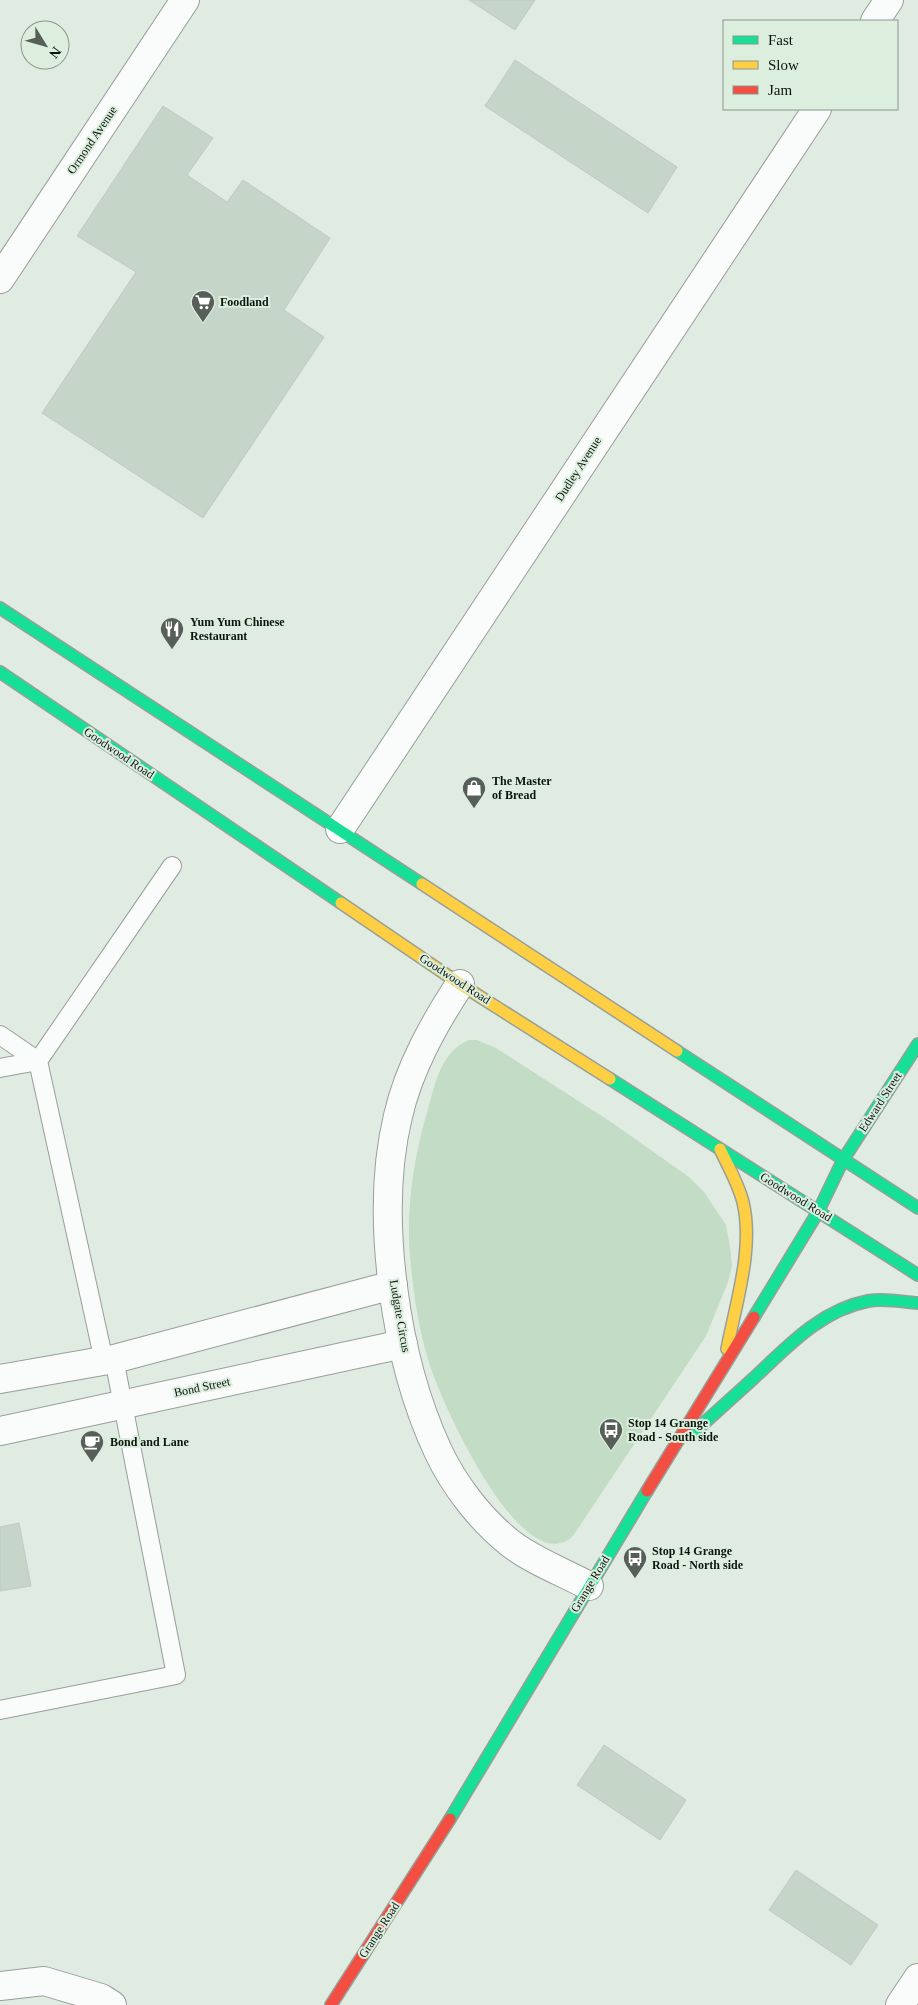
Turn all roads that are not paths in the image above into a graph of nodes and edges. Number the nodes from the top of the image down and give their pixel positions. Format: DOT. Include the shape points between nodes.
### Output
graph roads {
  1 [pos="185,0"];
  2 [pos="889,0"];
  3 [pos="876,20"];
  4 [pos="816,110"];
  5 [pos="0,279"];
  6 [pos="0,608"];
  7 [pos="0,672"];
  8 [pos="340,829"];
  9 [pos="172,866"];
  10 [pos="460,984"];
  11 [pos="0,1035"];
  12 [pos="918,1044"];
  13 [pos="38,1062"];
  14 [pos="0,1068"];
  15 [pos="720,1149"];
  16 [pos="843,1160"];
  17 [pos="918,1208"];
  18 [pos="818,1212"];
  19 [pos="918,1275"];
  20 [pos="393,1285"];
  21 [pos="918,1303"];
  22 [pos="403,1344"];
  23 [pos="109,1360"];
  24 [pos="724,1365"];
  25 [pos="0,1380"];
  26 [pos="123,1404"];
  27 [pos="0,1431"];
  28 [pos="670,1454"];
  29 [pos="589,1586"];
  30 [pos="0,1710"];
  31 [pos="918,1978"];
  32 [pos="0,1986"];
  33 [pos="112,2005"];
  34 [pos="331,2005"];
  35 [pos="900,2005"];
  1 -- 5 [label="street, Ormond Avenue"];
  2 -- 3 [label="street"];
  4 -- 8 [label="street, Dudley Avenue"];
  6 -- 8 [label="main road"];
  7 -- 10 [label="main road, Goodwood Road"];
  8 -- 16 [label="main road"];
  9 -- 13 [label="lane"];
  10 -- 15 [label="main road, Goodwood Road"];
  10 -- 20 [label="street, Ludgate Circus" via="437,1020 416,1064 398,1115 388,1174 387,1225"];
  11 -- 13 [label="lane"];
  12 -- 16 [label="main road, Edward Street"];
  13 -- 14 [label="lane"];
  13 -- 23 [label="lane"];
  15 -- 18 [label="main road, Goodwood Road"];
  15 -- 24 [label="main road" via="739,1190 746,1227"];
  16 -- 17 [label="main road"];
  16 -- 18 [label="main road, Grange Road"];
  18 -- 19 [label="main road, Goodwood Road"];
  18 -- 24 [label="main road, Grange Road"];
  20 -- 22 [label="street, Ludgate Circus"];
  20 -- 23 [label="street"];
  21 -- 28 [label="main road" via="868,1301 821,1319 799,1334"];
  22 -- 26 [label="street, Bond Street"];
  22 -- 29 [label="street, Ludgate Circus" via="415,1390 438,1451 459,1488 510,1543"];
  23 -- 25 [label="street"];
  23 -- 26 [label="lane"];
  24 -- 28 [label="main road, Grange Road"];
  26 -- 27 [label="street, Bond Street"];
  26 -- 30 [label="lane" via="176,1675"];
  28 -- 29 [label="main road, Grange Road"];
  29 -- 34 [label="main road, Grange Road" via="430,1853"];
  31 -- 35 [label="street"];
  32 -- 33 [label="street" via="44,1981 101,1998"];
}
